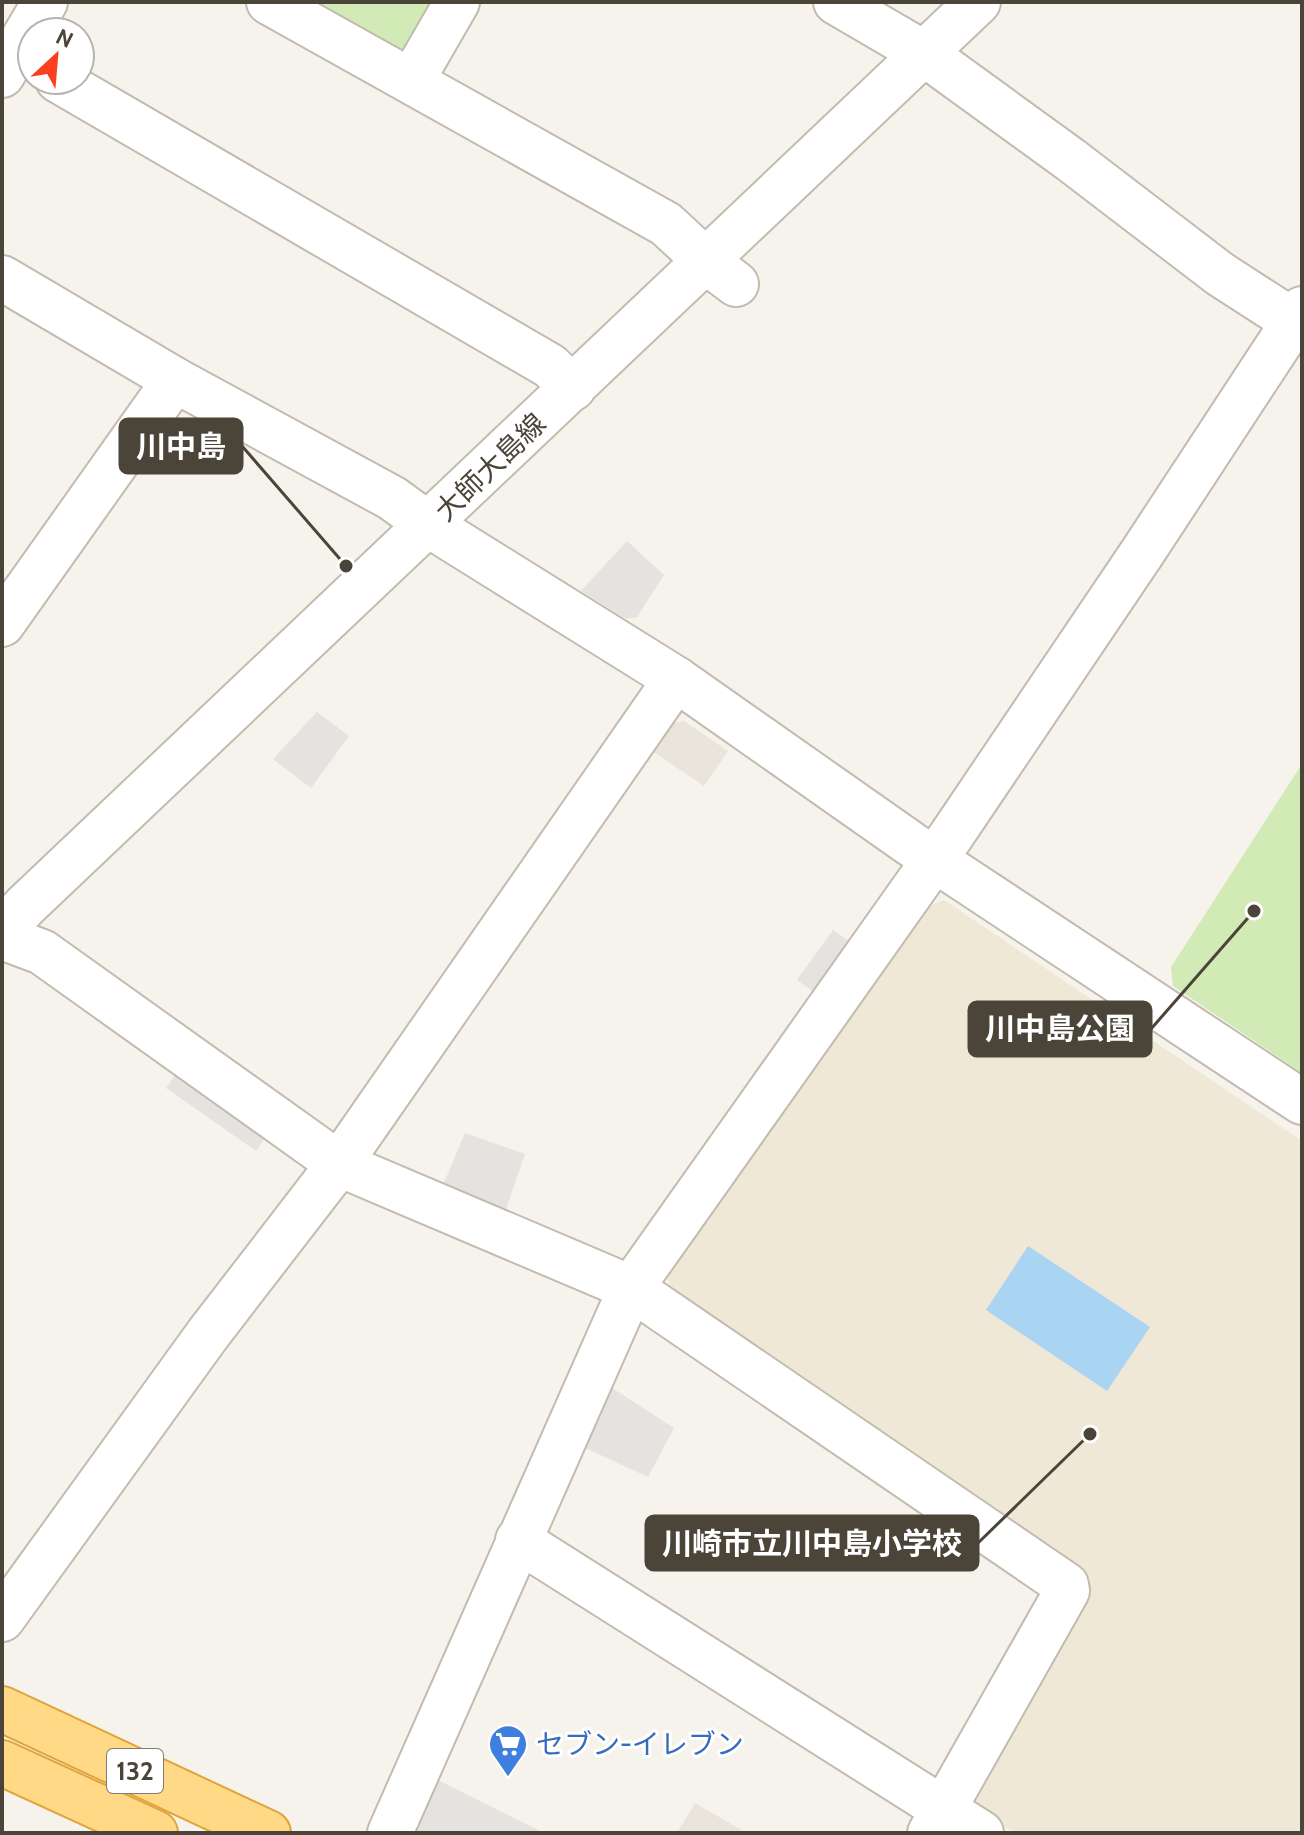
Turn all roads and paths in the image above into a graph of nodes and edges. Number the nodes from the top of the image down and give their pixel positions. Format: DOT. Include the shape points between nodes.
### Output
graph roads {
  1 [pos="45,2"];
  2 [pos="269,2"];
  3 [pos="457,2"];
  4 [pos="836,2"];
  5 [pos="978,2"];
  6 [pos="925,54"];
  7 [pos="12,61"];
  8 [pos="412,80"];
  9 [pos="86,96"];
  10 [pos="721,273"];
  11 [pos="2,278"];
  12 [pos="1300,319"];
  13 [pos="175,380"];
  14 [pos="573,388"];
  15 [pos="445,534"];
  16 [pos="17,569"];
  17 [pos="2,624"];
  18 [pos="676,679"];
  19 [pos="935,860"];
  20 [pos="2,934"];
  21 [pos="1302,1102"];
  22 [pos="339,1164"];
  23 [pos="631,1288"];
  24 [pos="518,1540"];
  25 [pos="2,1619"];
  26 [pos="2,1709"];
  27 [pos="2,1763"];
  28 [pos="936,1822"];
  29 [pos="155,1833"];
  30 [pos="268,1833"];
  31 [pos="390,1833"];
  32 [pos="981,1833"];
  1 -- 7 [label="street"];
  2 -- 8 [label="street"];
  3 -- 8 [label="street"];
  4 -- 6 [label="street"];
  5 -- 6 [label="street, 大師大島線"];
  6 -- 10 [label="street, 大師大島線"];
  6 -- 12 [label="street" via="1220,274"];
  8 -- 10 [label="street" via="666,224"];
  9 -- 14 [label="street" via="550,366"];
  10 -- 14 [label="street, 大師大島線"];
  11 -- 13 [label="street"];
  12 -- 19 [label="street"];
  13 -- 15 [label="street" via="392,498"];
  13 -- 16 [label="street"];
  14 -- 15 [label="street, 大師大島線"];
  15 -- 18 [label="street"];
  15 -- 20 [label="street, 大師大島線" via="25,906"];
  16 -- 17 [label="street"];
  18 -- 19 [label="street"];
  18 -- 22 [label="street"];
  19 -- 21 [label="street"];
  19 -- 23 [label="street"];
  20 -- 22 [label="street" via="42,952"];
  22 -- 23 [label="street"];
  22 -- 25 [label="street" via="208,1334"];
  23 -- 24 [label="street"];
  23 -- 28 [label="street" via="1066,1585"];
  24 -- 28 [label="street"];
  24 -- 31 [label="street"];
  26 -- 30 [label="highway, 132"];
  27 -- 29 [label="highway, 132"];
  28 -- 32 [label="street"];
}
